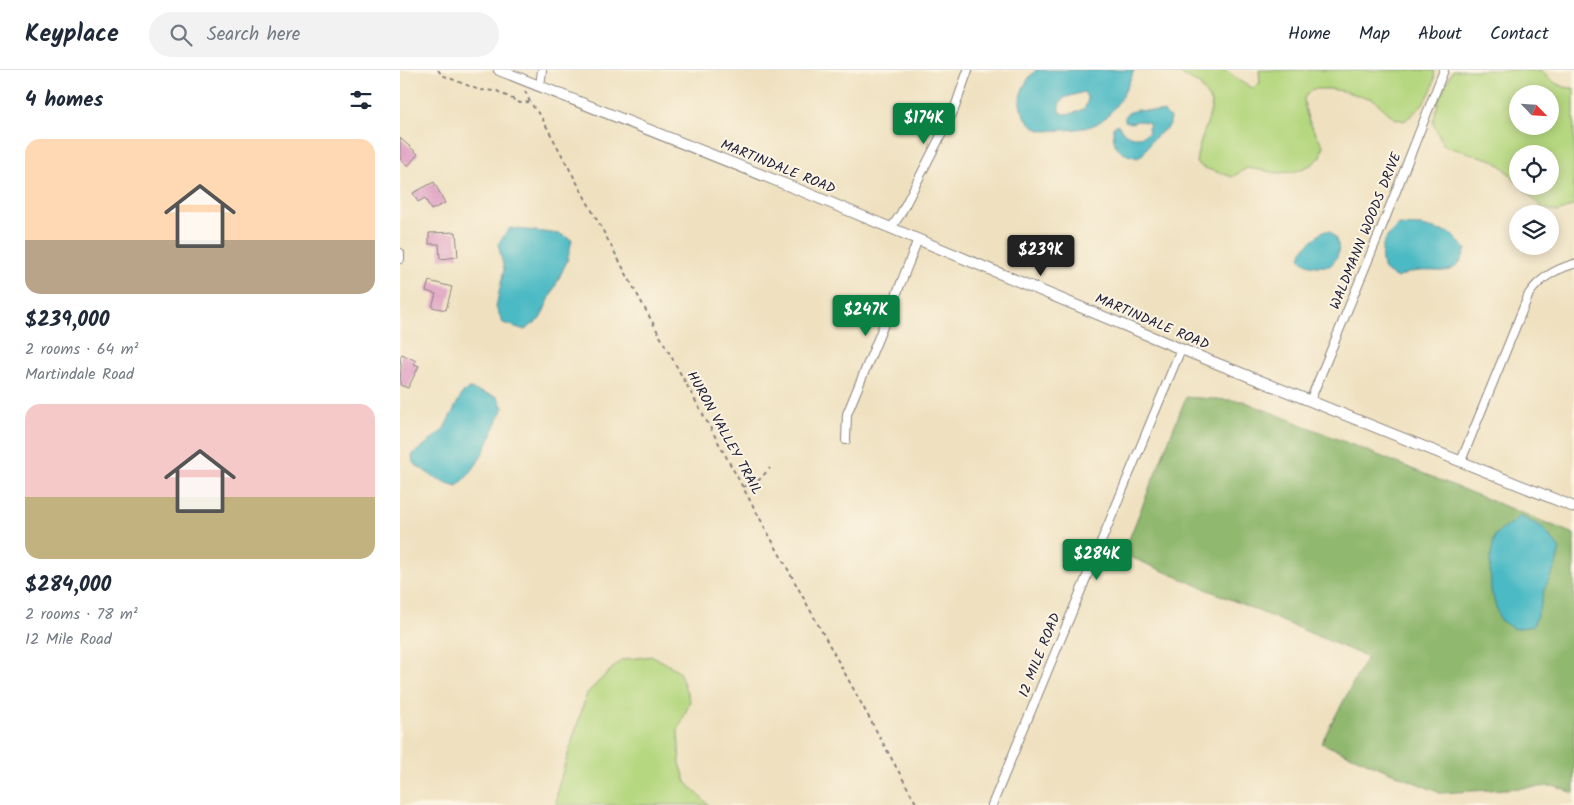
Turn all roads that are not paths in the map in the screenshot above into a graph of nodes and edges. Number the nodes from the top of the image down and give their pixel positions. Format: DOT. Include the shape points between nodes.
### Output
graph roads {
  1 [pos="499,70"];
  2 [pos="542,70"];
  3 [pos="968,70"];
  4 [pos="1444,70"];
  5 [pos="540,86"];
  6 [pos="891,228"];
  7 [pos="918,239"];
  8 [pos="400,253"];
  9 [pos="400,259"];
  10 [pos="1574,264"];
  11 [pos="1181,349"];
  12 [pos="1310,401"];
  13 [pos="846,440"];
  14 [pos="1461,461"];
  15 [pos="1574,507"];
  16 [pos="992,805"];
  1 -- 5 [label="street, MARTINDALE ROAD"];
  2 -- 5 [label="street"];
  3 -- 6 [label="street" via="954,110"];
  4 -- 12 [label="street, WALDMANN WOODS DRIVE"];
  5 -- 6 [label="street, MARTINDALE ROAD"];
  6 -- 7 [label="street, MARTINDALE ROAD"];
  7 -- 11 [label="street, MARTINDALE ROAD"];
  7 -- 13 [label="street" via="847,414"];
  8 -- 9 [label="street"];
  10 -- 14 [label="street" via="1540,280 1529,294"];
  11 -- 12 [label="street, MARTINDALE ROAD"];
  11 -- 16 [label="street, 12 MILE ROAD"];
  12 -- 14 [label="street, MARTINDALE ROAD"];
  14 -- 15 [label="street, MARTINDALE ROAD"];
}
